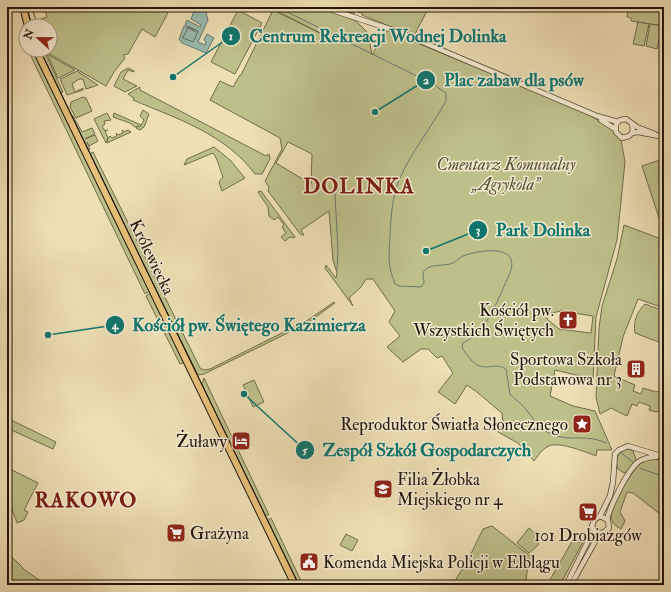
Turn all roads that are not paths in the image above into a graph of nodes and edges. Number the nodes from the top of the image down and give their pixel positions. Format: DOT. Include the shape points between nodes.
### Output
graph roads {
  1 [pos="23,7"];
  2 [pos="323,7"];
  3 [pos="26,18"];
  4 [pos="40,58"];
  5 [pos="597,116"];
  6 [pos="618,122"];
  7 [pos="632,124"];
  8 [pos="615,129"];
  9 [pos="632,133"];
  10 [pos="655,134"];
  11 [pos="664,137"];
  12 [pos="664,457"];
  13 [pos="600,516"];
  14 [pos="607,519"];
  15 [pos="594,529"];
  16 [pos="602,533"];
  17 [pos="295,585"];
  18 [pos="566,585"];
  19 [pos="571,585"];
  1 -- 3 [label="main road"];
  2 -- 5 [label="street" via="399,32"];
  4 -- 17 [label="main road, Królewiecka"];
  5 -- 6 [label="street"];
  5 -- 8 [label="street"];
  6 -- 7 [label="street" via="626,119"];
  6 -- 8 [label="street"];
  7 -- 9 [label="street"];
  7 -- 10 [label="street"];
  8 -- 9 [label="street" via="622,138"];
  9 -- 10 [label="street"];
  10 -- 11 [label="street"];
  12 -- 13 [label="street" via="628,446 615,454 612,489"];
  12 -- 14 [label="street" via="647,458 637,463 618,494"];
  13 -- 14 [label="street"];
  13 -- 15 [label="street" via="593,521"];
  14 -- 16 [label="street" via="609,528"];
  15 -- 16 [label="street"];
  15 -- 18 [label="street"];
  16 -- 19 [label="street"];
}
